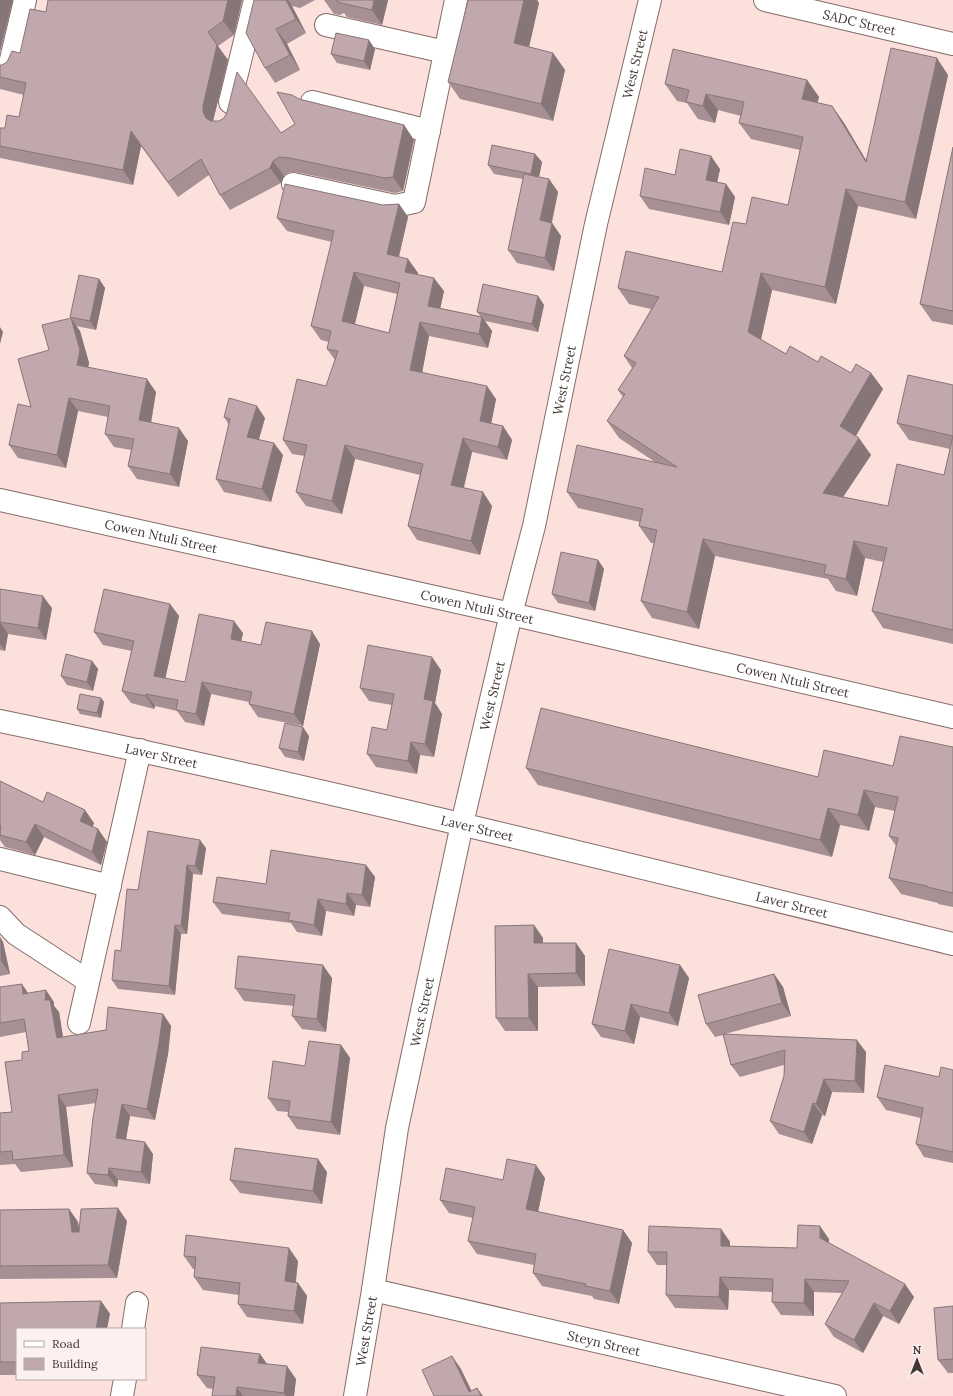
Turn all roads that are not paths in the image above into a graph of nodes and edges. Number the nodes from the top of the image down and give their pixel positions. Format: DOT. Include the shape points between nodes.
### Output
graph roads {
  1 [pos="24,0"];
  2 [pos="254,0"];
  3 [pos="456,0"];
  4 [pos="650,0"];
  5 [pos="765,0"];
  6 [pos="326,25"];
  7 [pos="953,44"];
  8 [pos="445,52"];
  9 [pos="9,68"];
  10 [pos="312,102"];
  11 [pos="225,124"];
  12 [pos="429,131"];
  13 [pos="293,184"];
  14 [pos="0,500"];
  15 [pos="511,614"];
  16 [pos="953,717"];
  17 [pos="0,720"];
  18 [pos="140,750"];
  19 [pos="462,824"];
  20 [pos="0,859"];
  21 [pos="110,886"];
  22 [pos="0,917"];
  23 [pos="953,944"];
  24 [pos="88,981"];
  25 [pos="79,1023"];
  26 [pos="374,1290"];
  27 [pos="137,1303"];
  28 [pos="133,1328"];
  29 [pos="125,1380"];
  30 [pos="122,1396"];
  31 [pos="355,1396"];
  32 [pos="835,1396"];
  1 -- 9 [label="street"];
  2 -- 11 [label="street"];
  3 -- 8 [label="street"];
  4 -- 15 [label="street, West Street" via="596,224 534,526"];
  5 -- 7 [label="street, SADC Street"];
  6 -- 8 [label="street"];
  8 -- 12 [label="street"];
  10 -- 12 [label="street"];
  12 -- 13 [label="street" via="414,202 395,206"];
  14 -- 15 [label="street, Cowen Ntuli Street"];
  15 -- 16 [label="street, Cowen Ntuli Street"];
  15 -- 19 [label="street, West Street"];
  17 -- 18 [label="street, Laver Street"];
  18 -- 19 [label="street, Laver Street"];
  18 -- 21 [label="street"];
  19 -- 23 [label="street, Laver Street"];
  19 -- 26 [label="street, West Street" via="397,1128"];
  20 -- 21 [label="street"];
  21 -- 24 [label="street"];
  22 -- 24 [label="street" via="16,934"];
  24 -- 25 [label="street"];
  26 -- 31 [label="street, West Street"];
  26 -- 32 [label="street, Steyn Street"];
  27 -- 28 [label="street"];
  29 -- 30 [label="street"];
}
